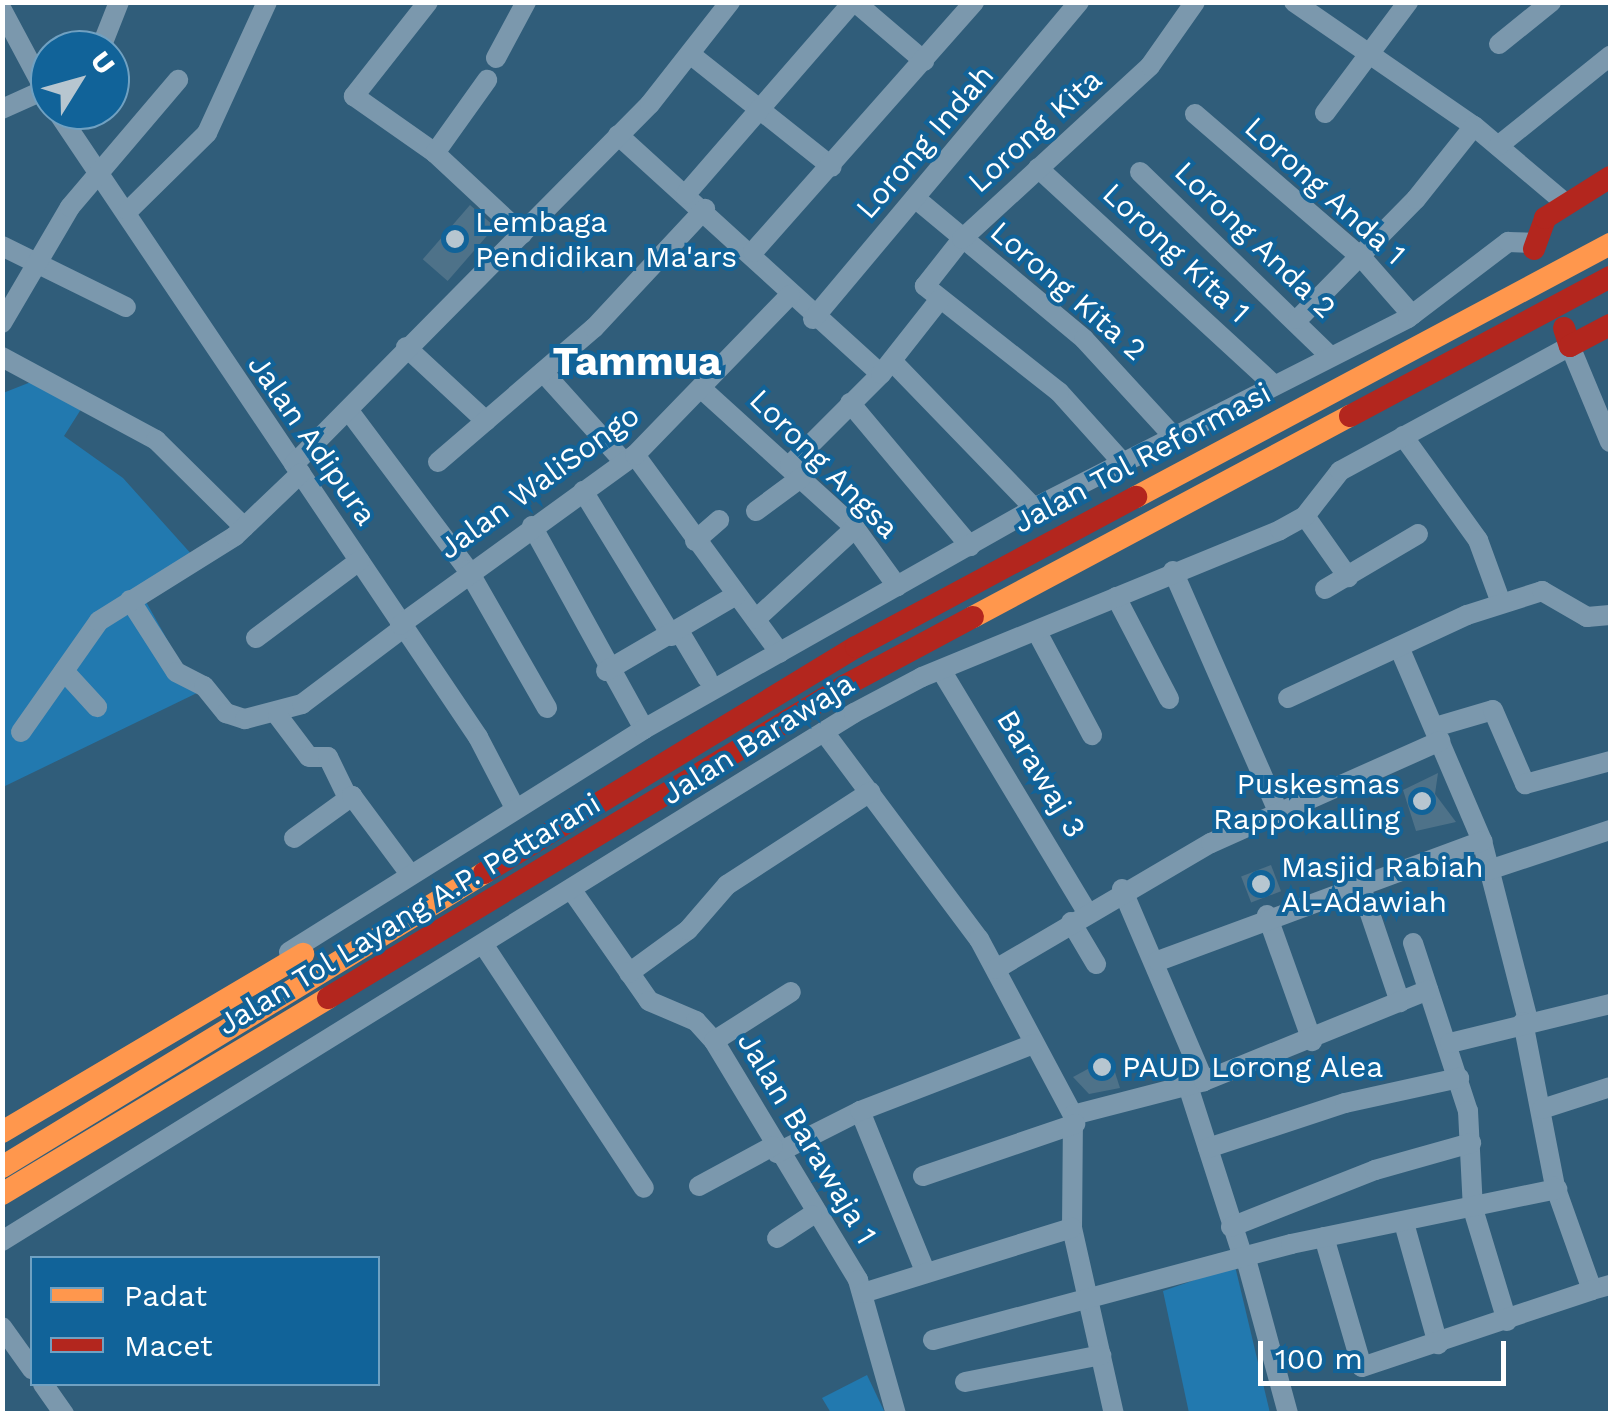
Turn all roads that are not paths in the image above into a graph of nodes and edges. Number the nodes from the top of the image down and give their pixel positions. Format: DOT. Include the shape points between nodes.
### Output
graph roads {
  1 [pos="118,2"];
  2 [pos="267,2"];
  3 [pos="428,2"];
  4 [pos="526,2"];
  5 [pos="730,2"];
  6 [pos="854,2"];
  7 [pos="974,2"];
  8 [pos="1078,2"];
  9 [pos="1194,2"];
  10 [pos="1294,2"];
  11 [pos="1408,2"];
  12 [pos="1551,2"];
  13 [pos="1318,9"];
  14 [pos="2,10"];
  15 [pos="108,30"];
  16 [pos="1499,44"];
  17 [pos="11,47"];
  18 [pos="690,54"];
  19 [pos="1375,54"];
  20 [pos="1610,56"];
  21 [pos="496,58"];
  22 [pos="924,61"];
  23 [pos="30,72"];
  24 [pos="178,80"];
  25 [pos="487,80"];
  26 [pos="30,100"];
  27 [pos="760,107"];
  28 [pos="2,109"];
  29 [pos="1325,113"];
  30 [pos="1194,114"];
  31 [pos="1474,126"];
  32 [pos="70,130"];
  33 [pos="618,135"];
  34 [pos="1498,146"];
  35 [pos="434,153"];
  36 [pos="832,167"];
  37 [pos="1038,168"];
  38 [pos="99,170"];
  39 [pos="1140,172"];
  40 [pos="1610,177"];
  41 [pos="686,194"];
  42 [pos="915,198"];
  43 [pos="1564,202"];
  44 [pos="705,209"];
  45 [pos="128,211"];
  46 [pos="522,234"];
  47 [pos="962,239"];
  48 [pos="1610,244"];
  49 [pos="2,246"];
  50 [pos="1533,246"];
  51 [pos="753,252"];
  52 [pos="1362,258"];
  53 [pos="37,260"];
  54 [pos="1610,277"];
  55 [pos="790,295"];
  56 [pos="940,299"];
  57 [pos="126,307"];
  58 [pos="1412,315"];
  59 [pos="813,318"];
  60 [pos="1298,319"];
  61 [pos="2,323"];
  62 [pos="1610,325"];
  63 [pos="1567,337"];
  64 [pos="406,347"];
  65 [pos="1327,353"];
  66 [pos="2,356"];
  67 [pos="886,368"];
  68 [pos="543,372"];
  69 [pos="1272,383"];
  70 [pos="703,390"];
  71 [pos="850,403"];
  72 [pos="349,412"];
  73 [pos="486,421"];
  74 [pos="1404,436"];
  75 [pos="1174,437"];
  76 [pos="1610,442"];
  77 [pos="630,459"];
  78 [pos="438,462"];
  79 [pos="1122,463"];
  80 [pos="298,469"];
  81 [pos="796,471"];
  82 [pos="583,491"];
  83 [pos="1034,508"];
  84 [pos="756,511"];
  85 [pos="1304,516"];
  86 [pos="719,520"];
  87 [pos="532,526"];
  88 [pos="244,527"];
  89 [pos="855,528"];
  90 [pos="1418,534"];
  91 [pos="694,541"];
  92 [pos="970,546"];
  93 [pos="359,561"];
  94 [pos="468,570"];
  95 [pos="1172,571"];
  96 [pos="1348,577"];
  97 [pos="898,586"];
  98 [pos="1324,590"];
  99 [pos="736,595"];
  100 [pos="1116,597"];
  101 [pos="130,600"];
  102 [pos="1500,603"];
  103 [pos="1610,616"];
  104 [pos="756,620"];
  105 [pos="401,626"];
  106 [pos="1036,632"];
  107 [pos="675,634"];
  108 [pos="256,638"];
  109 [pos="856,647"];
  110 [pos="1399,647"];
  111 [pos="780,652"];
  112 [pos="942,670"];
  113 [pos="64,672"];
  114 [pos="606,672"];
  115 [pos="707,678"];
  116 [pos="846,685"];
  117 [pos="1288,698"];
  118 [pos="1169,699"];
  119 [pos="97,706"];
  120 [pos="546,708"];
  121 [pos="278,716"];
  122 [pos="644,728"];
  123 [pos="21,732"];
  124 [pos="824,732"];
  125 [pos="707,733"];
  126 [pos="1437,734"];
  127 [pos="1092,735"];
  128 [pos="1610,761"];
  129 [pos="671,791"];
  130 [pos="870,792"];
  131 [pos="347,796"];
  132 [pos="515,808"];
  133 [pos="1278,811"];
  134 [pos="1610,830"];
  135 [pos="294,838"];
  136 [pos="1482,841"];
  137 [pos="1490,870"];
  138 [pos="410,874"];
  139 [pos="1359,882"];
  140 [pos="571,889"];
  141 [pos="1122,890"];
  142 [pos="1267,915"];
  143 [pos="1079,917"];
  144 [pos="1413,943"];
  145 [pos="482,944"];
  146 [pos="1158,960"];
  147 [pos="1096,964"];
  148 [pos="996,969"];
  149 [pos="629,973"];
  150 [pos="1428,990"];
  151 [pos="791,992"];
  152 [pos="1400,1002"];
  153 [pos="1610,1004"];
  154 [pos="203,1008"];
  155 [pos="1526,1021"];
  156 [pos="714,1040"];
  157 [pos="1312,1040"];
  158 [pos="1450,1042"];
  159 [pos="1034,1044"];
  160 [pos="1459,1078"];
  161 [pos="1196,1083"];
  162 [pos="1610,1087"];
  163 [pos="1542,1109"];
  164 [pos="860,1111"];
  165 [pos="1074,1119"];
  166 [pos="2,1132"];
  167 [pos="1471,1144"];
  168 [pos="1208,1148"];
  169 [pos="775,1150"];
  170 [pos="2,1167"];
  171 [pos="923,1176"];
  172 [pos="699,1186"];
  173 [pos="644,1188"];
  174 [pos="1557,1189"];
  175 [pos="2,1194"];
  176 [pos="1473,1209"];
  177 [pos="812,1215"];
  178 [pos="2,1217"];
  179 [pos="1404,1223"];
  180 [pos="1231,1227"];
  181 [pos="1072,1228"];
  182 [pos="1324,1237"];
  183 [pos="777,1238"];
  184 [pos="2,1241"];
  185 [pos="1245,1260"];
  186 [pos="925,1271"];
  187 [pos="1601,1287"];
  188 [pos="863,1293"];
  189 [pos="1091,1302"];
  190 [pos="1507,1321"];
  191 [pos="2,1327"];
  192 [pos="933,1340"];
  193 [pos="1438,1344"];
  194 [pos="1101,1355"];
  195 [pos="30,1366"];
  196 [pos="965,1382"];
  197 [pos="44,1386"];
  198 [pos="64,1414"];
  199 [pos="896,1414"];
  200 [pos="1114,1414"];
  201 [pos="1288,1414"];
  1 -- 15 [label="street"];
  2 -- 45 [label="street" via="207,133"];
  3 -- 35 [label="street" via="353,94"];
  4 -- 21 [label="street"];
  5 -- 18 [label="street"];
  6 -- 22 [label="street"];
  6 -- 27 [label="street"];
  7 -- 22 [label="street"];
  8 -- 42 [label="street, Lorong Indah"];
  9 -- 37 [label="street, Lorong Kita" via="1150,66"];
  10 -- 13 [label="street"];
  11 -- 19 [label="street"];
  12 -- 16 [label="street"];
  13 -- 19 [label="street"];
  14 -- 17 [label="street"];
  17 -- 23 [label="street"];
  18 -- 27 [label="street"];
  18 -- 33 [label="street"];
  19 -- 29 [label="street"];
  19 -- 31 [label="street"];
  20 -- 34 [label="street"];
  22 -- 36 [label="street"];
  24 -- 38 [label="street"];
  25 -- 35 [label="street"];
  26 -- 28 [label="street"];
  27 -- 36 [label="street"];
  27 -- 41 [label="street"];
  30 -- 52 [label="street, Lorong Anda 1"];
  31 -- 34 [label="street"];
  31 -- 52 [label="street"];
  32 -- 38 [label="street, Jalan Adipura"];
  33 -- 41 [label="street"];
  33 -- 46 [label="street"];
  34 -- 43 [label="street"];
  35 -- 46 [label="street"];
  36 -- 51 [label="street"];
  37 -- 47 [label="street, Lorong Kita"];
  37 -- 69 [label="street, Lorong Kita 1"];
  38 -- 45 [label="street, Jalan Adipura"];
  38 -- 53 [label="street"];
  39 -- 60 [label="street, Lorong Anda 2"];
  40 -- 43 [label="main road"];
  41 -- 44 [label="street"];
  42 -- 47 [label="street, Lorong Kita 2"];
  42 -- 59 [label="street, Lorong Indah"];
  43 -- 50 [label="main road"];
  44 -- 51 [label="street"];
  44 -- 68 [label="street"];
  45 -- 80 [label="street, Jalan Adipura"];
  46 -- 64 [label="street"];
  47 -- 56 [label="street, Lorong Kita" via="926,286"];
  47 -- 75 [label="street, Lorong Kita 2" via="1084,339"];
  48 -- 109 [label="main road, Jalan Tol Reformasi"];
  49 -- 53 [label="street"];
  50 -- 58 [label="street" via="1508,242"];
  51 -- 55 [label="street"];
  52 -- 58 [label="street, Lorong Anda 1"];
  52 -- 60 [label="street"];
  53 -- 57 [label="street"];
  53 -- 61 [label="street"];
  54 -- 116 [label="main road, Jalan Tol Reformasi"];
  55 -- 59 [label="street"];
  55 -- 70 [label="street, Jalan WaliSongo"];
  56 -- 67 [label="street"];
  56 -- 79 [label="street" via="1059,392"];
  58 -- 65 [label="street"];
  59 -- 67 [label="street"];
  60 -- 65 [label="street, Lorong Anda 2"];
  62 -- 63 [label="main road"];
  63 -- 74 [label="street, Jalan Barawaja"];
  63 -- 76 [label="street"];
  64 -- 72 [label="street"];
  64 -- 73 [label="street"];
  65 -- 69 [label="street"];
  66 -- 88 [label="street" via="156,440"];
  67 -- 71 [label="street"];
  67 -- 83 [label="street"];
  68 -- 73 [label="street"];
  68 -- 77 [label="street"];
  69 -- 75 [label="street"];
  70 -- 77 [label="street, Jalan WaliSongo"];
  70 -- 81 [label="street, Lorong Angsa"];
  71 -- 81 [label="street"];
  71 -- 92 [label="street"];
  72 -- 80 [label="street"];
  72 -- 94 [label="street"];
  73 -- 78 [label="street"];
  74 -- 85 [label="street, Jalan Barawaja" via="1340,471"];
  74 -- 102 [label="street" via="1478,540"];
  75 -- 79 [label="street"];
  77 -- 82 [label="street, Jalan WaliSongo"];
  77 -- 91 [label="street"];
  79 -- 83 [label="street"];
  80 -- 88 [label="street"];
  80 -- 93 [label="street, Jalan Adipura"];
  81 -- 84 [label="street"];
  81 -- 89 [label="street, Lorong Angsa"];
  82 -- 87 [label="street, Jalan WaliSongo"];
  82 -- 107 [label="street"];
  83 -- 92 [label="street"];
  85 -- 95 [label="street, Jalan Barawaja"];
  85 -- 96 [label="street"];
  86 -- 91 [label="street"];
  87 -- 94 [label="street, Jalan WaliSongo"];
  87 -- 114 [label="street"];
  88 -- 101 [label="street"];
  89 -- 97 [label="street, Lorong Angsa"];
  89 -- 104 [label="street"];
  90 -- 96 [label="street"];
  91 -- 99 [label="street"];
  92 -- 97 [label="street"];
  93 -- 105 [label="street, Jalan Adipura"];
  93 -- 108 [label="street"];
  94 -- 105 [label="street, Jalan WaliSongo"];
  94 -- 120 [label="street"];
  95 -- 100 [label="street, Jalan Barawaja"];
  95 -- 133 [label="street"];
  96 -- 98 [label="street"];
  97 -- 111 [label="street"];
  99 -- 104 [label="street"];
  99 -- 107 [label="street"];
  100 -- 106 [label="street, Jalan Barawaja"];
  100 -- 118 [label="street"];
  101 -- 113 [label="street" via="88,632"];
  101 -- 121 [label="street" via="176,672 204,686 226,713"];
  102 -- 103 [label="street" via="1542,592 1588,616"];
  102 -- 110 [label="street"];
  104 -- 111 [label="street"];
  105 -- 121 [label="street, Jalan WaliSongo"];
  105 -- 132 [label="street, Jalan Adipura" via="478,737"];
  106 -- 112 [label="street, Jalan Barawaja"];
  106 -- 127 [label="street"];
  107 -- 114 [label="street"];
  107 -- 115 [label="street"];
  109 -- 125 [label="main road, Jalan Tol Reformasi"];
  109 -- 154 [label="main road" via="690,728"];
  110 -- 117 [label="street"];
  110 -- 126 [label="street"];
  111 -- 122 [label="street"];
  112 -- 124 [label="street, Jalan Barawaja"];
  112 -- 143 [label="street, Barawaj 3"];
  113 -- 119 [label="street"];
  113 -- 123 [label="street"];
  114 -- 122 [label="street"];
  116 -- 129 [label="main road, Jalan Tol Layang A.P. Pettarani"];
  121 -- 131 [label="street" via="309,757 326,754"];
  122 -- 132 [label="street"];
  124 -- 130 [label="street"];
  124 -- 140 [label="street, Jalan Barawaja"];
  125 -- 170 [label="main road, Jalan Tol Layang A.P. Pettarani"];
  126 -- 128 [label="street" via="1493,710 1525,784"];
  126 -- 133 [label="street"];
  126 -- 136 [label="street"];
  129 -- 175 [label="main road, Jalan Tol Layang A.P. Pettarani"];
  129 -- 178 [label="main road" via="362,999"];
  130 -- 148 [label="street"];
  130 -- 149 [label="street" via="727,885 688,930"];
  131 -- 135 [label="street"];
  131 -- 138 [label="street"];
  132 -- 138 [label="street"];
  133 -- 141 [label="street"];
  134 -- 137 [label="street"];
  136 -- 137 [label="street"];
  136 -- 139 [label="street"];
  137 -- 155 [label="street"];
  138 -- 154 [label="street"];
  139 -- 142 [label="street"];
  139 -- 152 [label="street"];
  140 -- 145 [label="street, Jalan Barawaja"];
  140 -- 149 [label="street, Jalan Barawaja 1"];
  141 -- 143 [label="street"];
  141 -- 146 [label="street"];
  142 -- 146 [label="street"];
  142 -- 157 [label="street"];
  143 -- 147 [label="street, Barawaj 3"];
  143 -- 148 [label="street"];
  144 -- 150 [label="street"];
  145 -- 173 [label="street"];
  145 -- 184 [label="street, Jalan Barawaja"];
  146 -- 161 [label="street"];
  148 -- 159 [label="street"];
  149 -- 156 [label="street, Jalan Barawaja 1" via="655,1006 696,1021"];
  150 -- 152 [label="street"];
  150 -- 158 [label="street"];
  151 -- 156 [label="street"];
  152 -- 157 [label="street"];
  153 -- 155 [label="street"];
  154 -- 166 [label="main road"];
  155 -- 158 [label="street"];
  155 -- 163 [label="street"];
  156 -- 169 [label="street, Jalan Barawaja 1"];
  157 -- 161 [label="street"];
  158 -- 160 [label="street"];
  159 -- 164 [label="street"];
  159 -- 165 [label="street"];
  160 -- 167 [label="street"];
  160 -- 168 [label="street" via="1345,1104"];
  161 -- 165 [label="street"];
  161 -- 168 [label="street"];
  162 -- 163 [label="street"];
  163 -- 174 [label="street"];
  164 -- 169 [label="street"];
  164 -- 186 [label="street"];
  165 -- 171 [label="street"];
  165 -- 181 [label="street"];
  167 -- 176 [label="street"];
  167 -- 180 [label="street" via="1375,1170"];
  168 -- 180 [label="street"];
  169 -- 172 [label="street"];
  169 -- 177 [label="street, Jalan Barawaja 1"];
  174 -- 176 [label="street"];
  174 -- 187 [label="street"];
  176 -- 179 [label="street"];
  176 -- 190 [label="street"];
  177 -- 183 [label="street"];
  177 -- 188 [label="street, Jalan Barawaja 1"];
  179 -- 182 [label="street"];
  179 -- 193 [label="street"];
  180 -- 185 [label="street"];
  181 -- 186 [label="street"];
  181 -- 189 [label="street"];
  182 -- 185 [label="street"];
  182 -- 193 [label="street" via="1360,1366"];
  185 -- 189 [label="street"];
  185 -- 201 [label="street"];
  186 -- 188 [label="street"];
  187 -- 190 [label="street"];
  188 -- 199 [label="street, Jalan Barawaja 1"];
  189 -- 192 [label="street"];
  189 -- 194 [label="street"];
  190 -- 193 [label="street"];
  191 -- 195 [label="street"];
  194 -- 196 [label="street"];
  194 -- 200 [label="street"];
  197 -- 198 [label="street"];
}
